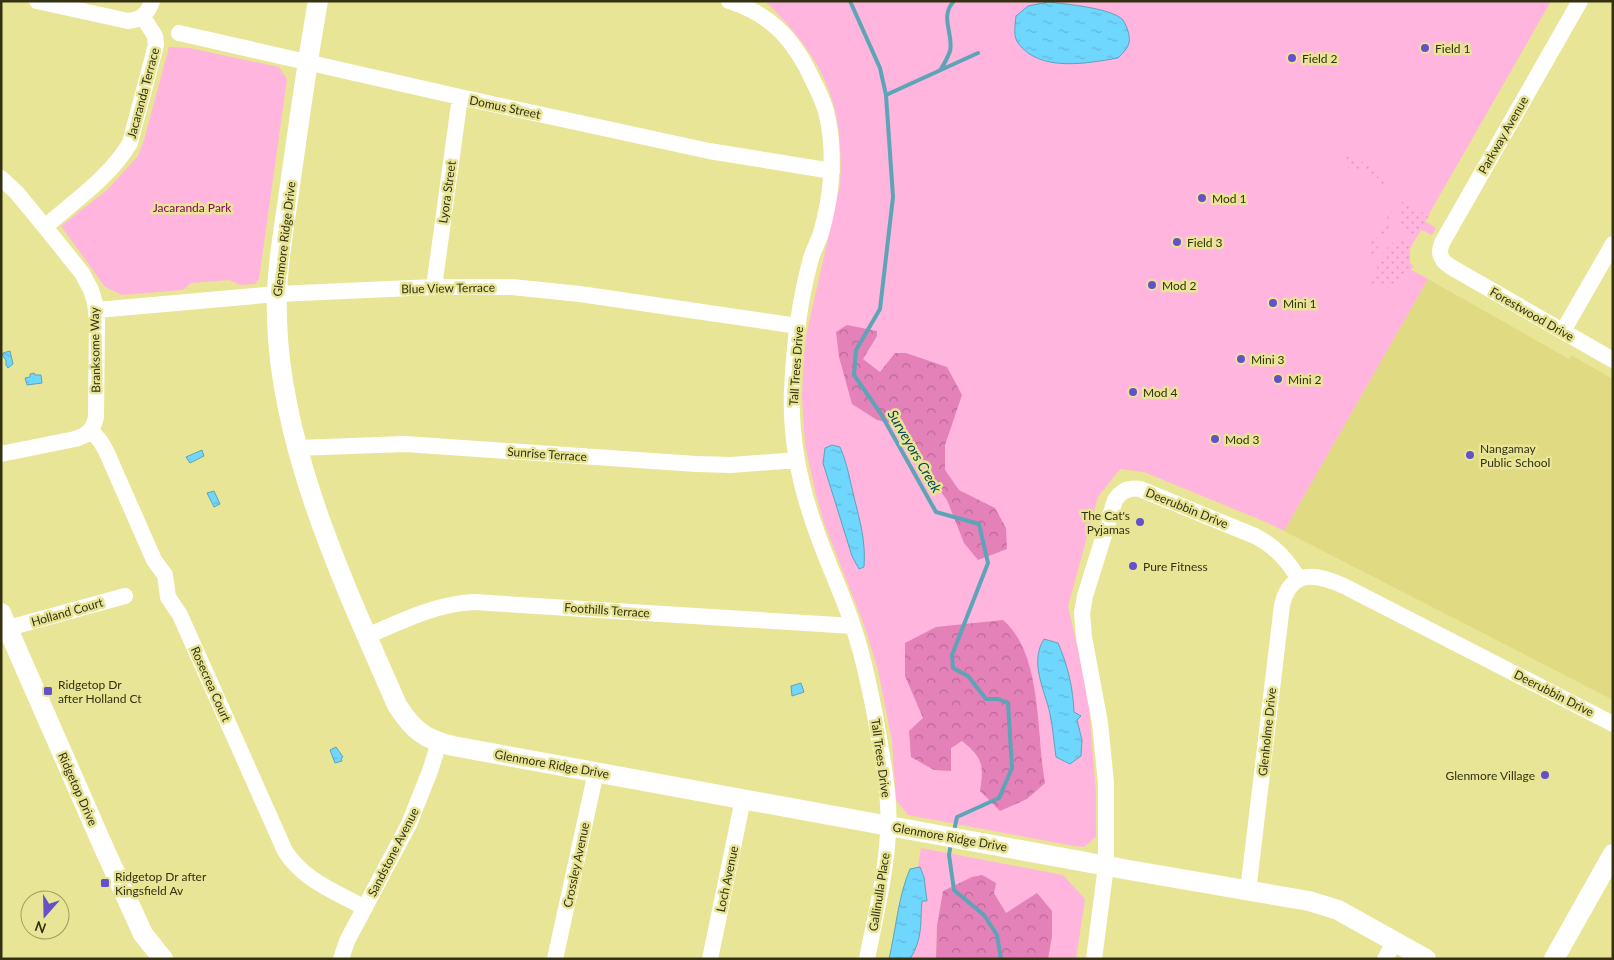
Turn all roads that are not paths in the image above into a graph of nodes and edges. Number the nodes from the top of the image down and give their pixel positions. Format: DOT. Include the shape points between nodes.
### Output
graph roads {
  1 [pos="37,1"];
  2 [pos="152,1"];
  3 [pos="318,1"];
  4 [pos="729,1"];
  5 [pos="1580,1"];
  6 [pos="143,17"];
  7 [pos="179,33"];
  8 [pos="307,62"];
  9 [pos="460,97"];
  10 [pos="832,171"];
  11 [pos="1,178"];
  12 [pos="45,227"];
  13 [pos="1613,244"];
  14 [pos="1450,267"];
  15 [pos="434,287"];
  16 [pos="277,294"];
  17 [pos="96,310"];
  18 [pos="798,326"];
  19 [pos="1563,331"];
  20 [pos="1613,360"];
  21 [pos="91,430"];
  22 [pos="297,448"];
  23 [pos="1,454"];
  24 [pos="797,460"];
  25 [pos="1299,579"];
  26 [pos="125,596"];
  27 [pos="4,624"];
  28 [pos="853,626"];
  29 [pos="367,636"];
  30 [pos="1613,724"];
  31 [pos="439,743"];
  32 [pos="596,772"];
  33 [pos="743,799"];
  34 [pos="888,826"];
  35 [pos="1613,854"];
  36 [pos="1106,866"];
  37 [pos="1248,891"];
  38 [pos="366,908"];
  39 [pos="1395,941"];
  40 [pos="164,959"];
  41 [pos="341,959"];
  42 [pos="555,959"];
  43 [pos="710,959"];
  44 [pos="867,959"];
  45 [pos="1094,959"];
  46 [pos="1385,959"];
  47 [pos="1426,959"];
  48 [pos="1554,959"];
  1 -- 6 [label="street" via="124,21"];
  2 -- 6 [label="street"];
  3 -- 8 [label="street, Glenmore Ridge Drive"];
  4 -- 10 [label="street, Tall Trees Drive" via="747,7 781,30 808,68 826,110"];
  5 -- 14 [label="street, Parkway Avenue" via="1442,241 1440,256"];
  6 -- 12 [label="street, Jacaranda Terrace" via="155,36 156,45 130,143 111,169"];
  7 -- 8 [label="street, Domus Street"];
  8 -- 9 [label="street, Domus Street"];
  8 -- 16 [label="street, Glenmore Ridge Drive" via="279,259"];
  9 -- 10 [label="street, Domus Street" via="709,151"];
  9 -- 15 [label="street, Lyora Street"];
  10 -- 18 [label="street, Tall Trees Drive"];
  11 -- 12 [label="street, Branksome Way"];
  12 -- 17 [label="street, Branksome Way" via="85,278"];
  13 -- 19 [label="street"];
  14 -- 19 [label="street, Forestwood Drive"];
  15 -- 16 [label="street, Blue View Terrace"];
  15 -- 18 [label="street, Blue View Terrace" via="512,287 580,294"];
  16 -- 17 [label="street, Blue View Terrace"];
  16 -- 22 [label="street, Glenmore Ridge Drive" via="283,381"];
  17 -- 21 [label="street, Branksome Way" via="96,417"];
  18 -- 24 [label="street, Tall Trees Drive" via="792,390"];
  19 -- 20 [label="street, Forestwood Drive"];
  21 -- 23 [label="street" via="75,439"];
  21 -- 38 [label="street, Rosecrea Court" via="107,453 154,560 165,575 168,597 180,614 285,850 307,876"];
  22 -- 24 [label="street, Sunrise Terrace" via="405,444 705,464"];
  22 -- 29 [label="street, Glenmore Ridge Drive" via="339,570"];
  24 -- 28 [label="street, Tall Trees Drive" via="816,530"];
  25 -- 30 [label="street, Deerubbin Drive" via="1321,577 1344,586"];
  25 -- 36 [label="street, Deerubbin Drive" via="1272,545 1255,536 1140,489 1127,490 1117,497 1082,613 1106,783"];
  25 -- 37 [label="street, Glenholme Drive" via="1287,591 1282,605"];
  26 -- 27 [label="street, Holland Court"];
  27 -- 40 [label="street, Ridgetop Drive" via="143,934"];
  28 -- 29 [label="street, Foothills Terrace" via="474,602 437,607"];
  28 -- 34 [label="street, Tall Trees Drive" via="876,716"];
  29 -- 31 [label="street, Glenmore Ridge Drive" via="404,717 415,729"];
  31 -- 32 [label="street, Glenmore Ridge Drive"];
  31 -- 38 [label="street, Sandstone Avenue" via="409,824"];
  32 -- 33 [label="street, Glenmore Ridge Drive"];
  32 -- 42 [label="street, Crossley Avenue"];
  33 -- 34 [label="street, Glenmore Ridge Drive"];
  33 -- 43 [label="street, Loch Avenue"];
  34 -- 36 [label="street, Glenmore Ridge Drive"];
  34 -- 44 [label="street, Gallinulla Place" via="878,908"];
  35 -- 48 [label="street"];
  36 -- 37 [label="street, Glenmore Ridge Drive"];
  36 -- 45 [label="street, Deerubbin Drive"];
  37 -- 39 [label="street, Glenmore Ridge Drive" via="1324,905"];
  38 -- 41 [label="street, Sandstone Avenue"];
  39 -- 46 [label="street"];
  39 -- 47 [label="street, Glenmore Ridge Drive"];
}
